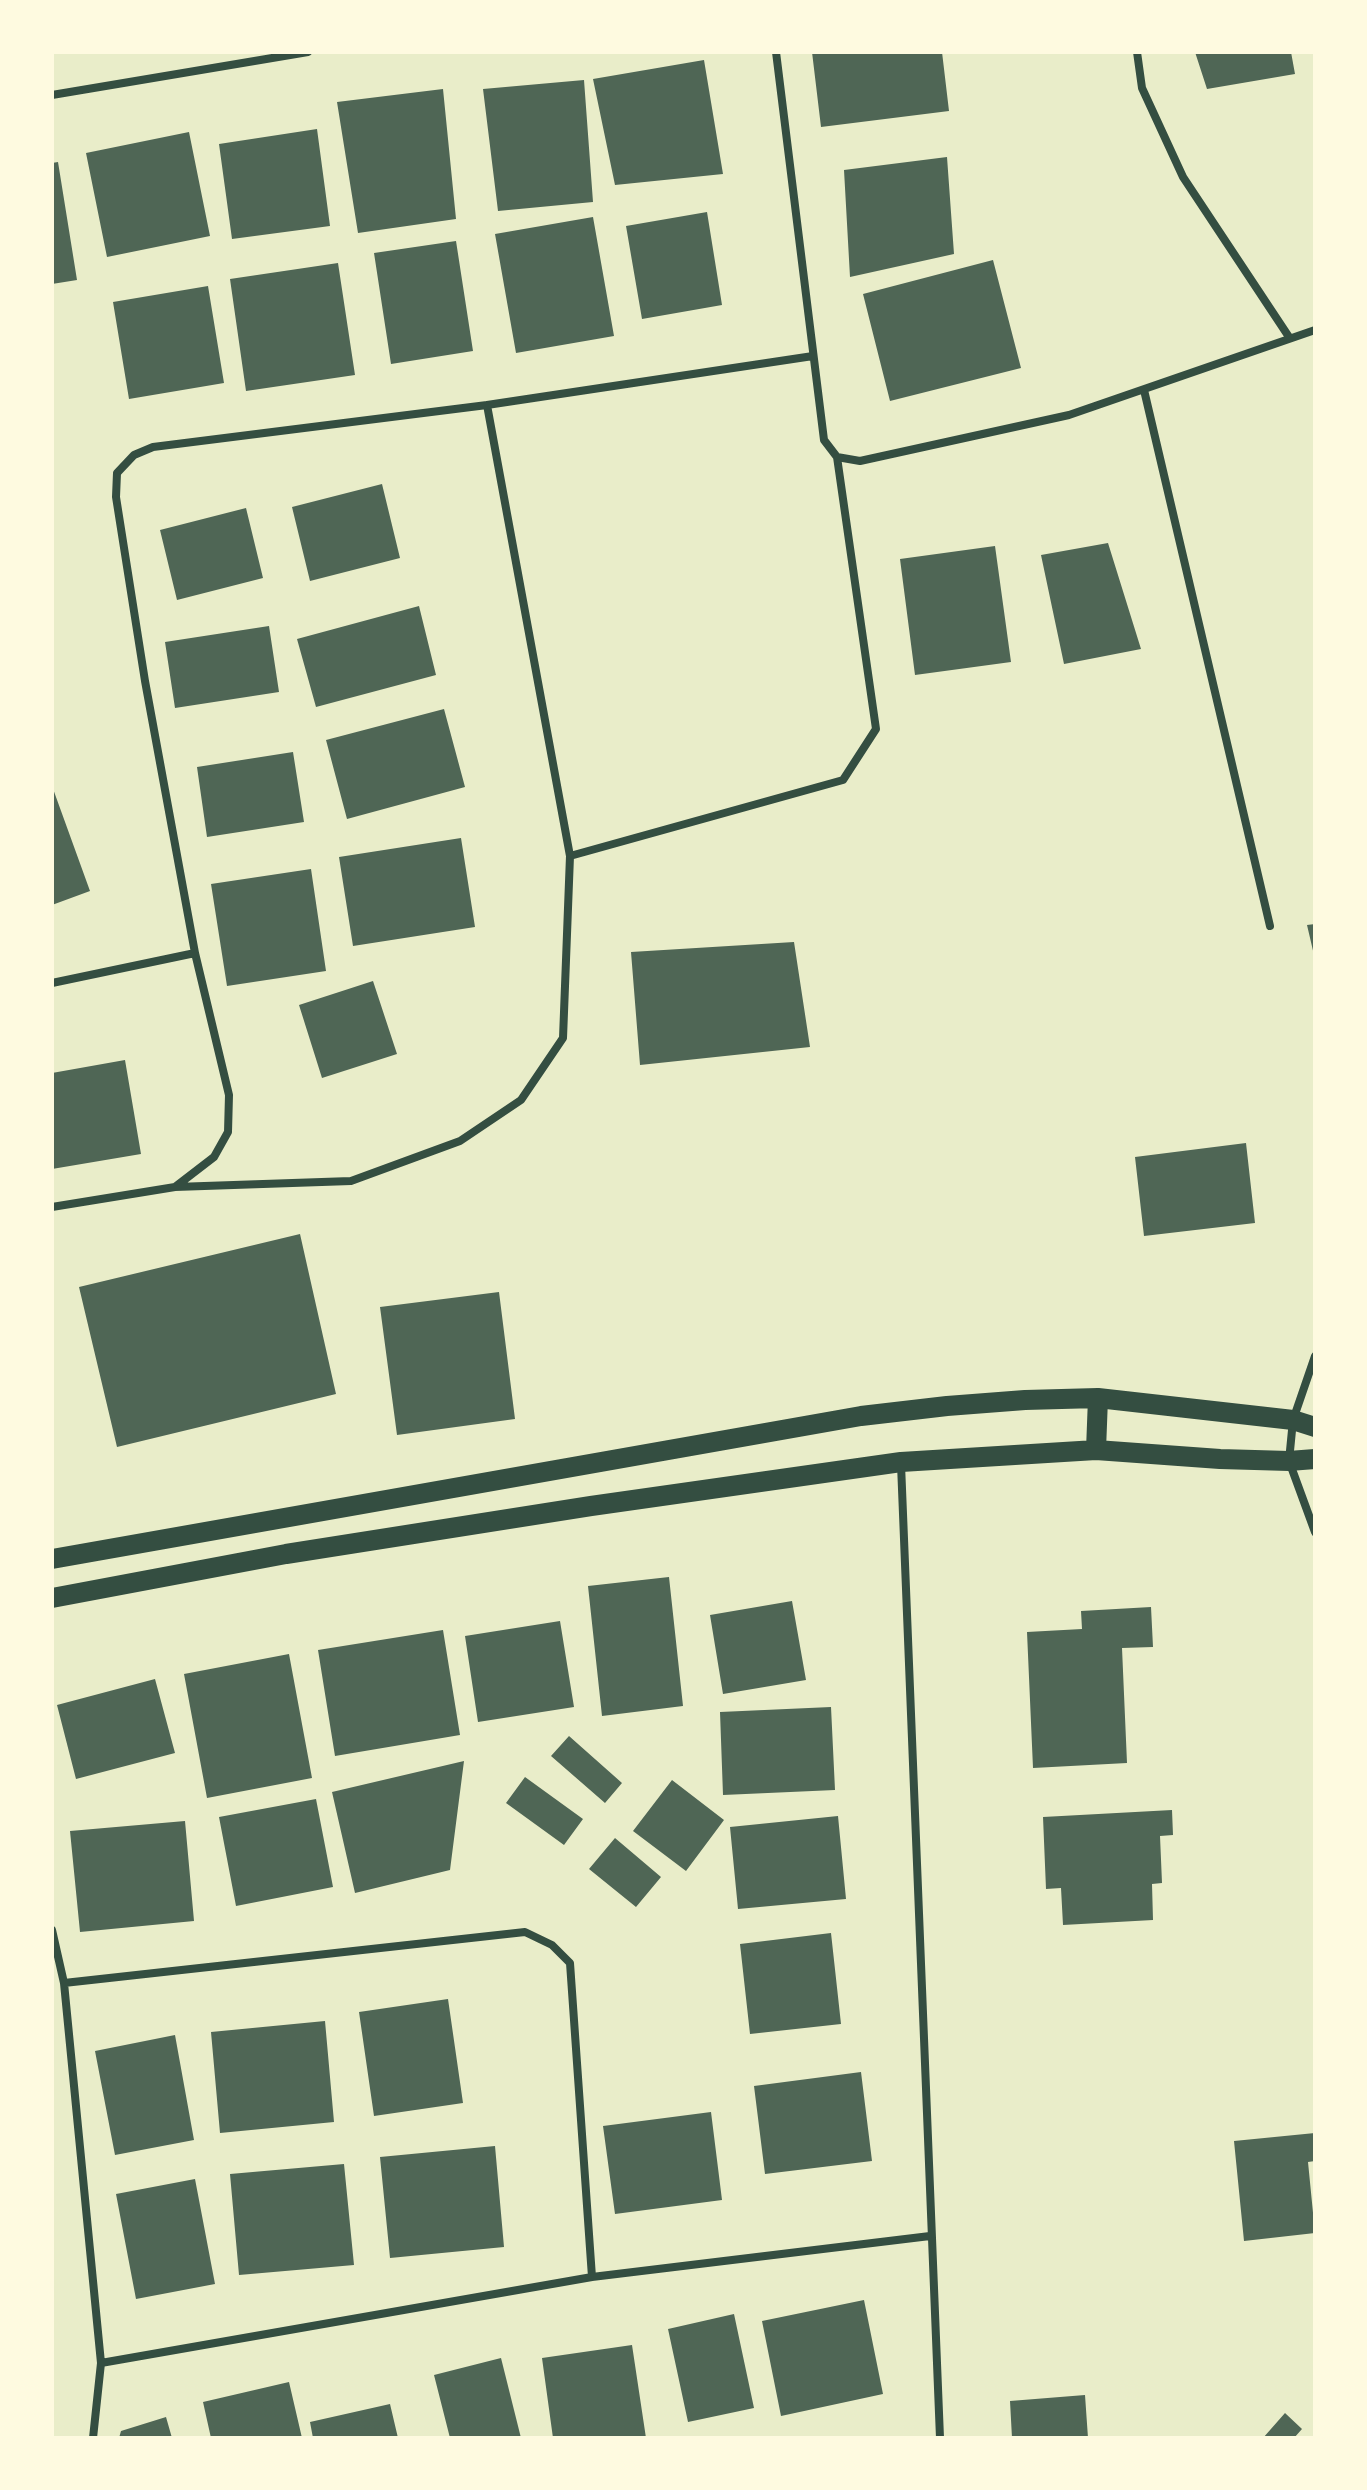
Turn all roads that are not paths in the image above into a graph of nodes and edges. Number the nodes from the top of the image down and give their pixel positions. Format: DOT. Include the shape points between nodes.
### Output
graph roads {
  1 [pos="308,52"];
  2 [pos="776,52"];
  3 [pos="1137,52"];
  4 [pos="52,95"];
  5 [pos="1315,330"];
  6 [pos="1289,337"];
  7 [pos="813,356"];
  8 [pos="1144,390"];
  9 [pos="487,405"];
  10 [pos="837,457"];
  11 [pos="570,856"];
  12 [pos="1270,926"];
  13 [pos="195,953"];
  14 [pos="52,983"];
  15 [pos="175,1187"];
  16 [pos="52,1207"];
  17 [pos="1315,1356"];
  18 [pos="1098,1398"];
  19 [pos="1293,1420"];
  20 [pos="1315,1427"];
  21 [pos="1096,1450"];
  22 [pos="1315,1459"];
  23 [pos="1289,1461"];
  24 [pos="901,1462"];
  25 [pos="1315,1532"];
  26 [pos="52,1559"];
  27 [pos="52,1598"];
  28 [pos="52,1930"];
  29 [pos="64,1983"];
  30 [pos="930,2236"];
  31 [pos="592,2277"];
  32 [pos="101,2363"];
  33 [pos="93,2438"];
  34 [pos="940,2438"];
  1 -- 4 [label="street"];
  2 -- 7 [label="street"];
  3 -- 6 [label="street" via="1142,88 1183,177"];
  5 -- 6 [label="street"];
  6 -- 8 [label="street"];
  7 -- 9 [label="street"];
  7 -- 10 [label="street" via="824,440"];
  8 -- 10 [label="street" via="1069,415 875,458"];
  8 -- 12 [label="street"];
  9 -- 11 [label="street"];
  9 -- 13 [label="street" via="153,447 134,455 117,473 116,497 145,681"];
  10 -- 11 [label="street" via="876,729 843,780"];
  11 -- 15 [label="street" via="563,1038 521,1100 460,1141 351,1181"];
  13 -- 14 [label="street"];
  13 -- 15 [label="street" via="229,1095 228,1132 214,1157"];
  15 -- 16 [label="street"];
  17 -- 19 [label="street"];
  18 -- 19 [label="main road"];
  18 -- 21 [label="main road"];
  18 -- 26 [label="main road" via="861,1416"];
  19 -- 20 [label="main road"];
  19 -- 23 [label="street"];
  21 -- 23 [label="main road"];
  21 -- 24 [label="main road"];
  22 -- 23 [label="main road"];
  23 -- 25 [label="street"];
  24 -- 27 [label="main road" via="286,1554"];
  24 -- 30 [label="street"];
  28 -- 29 [label="street"];
  29 -- 31 [label="street" via="525,1932 552,1945 570,1963"];
  29 -- 32 [label="street"];
  30 -- 31 [label="street"];
  30 -- 34 [label="street"];
  31 -- 32 [label="street"];
  32 -- 33 [label="street"];
}
